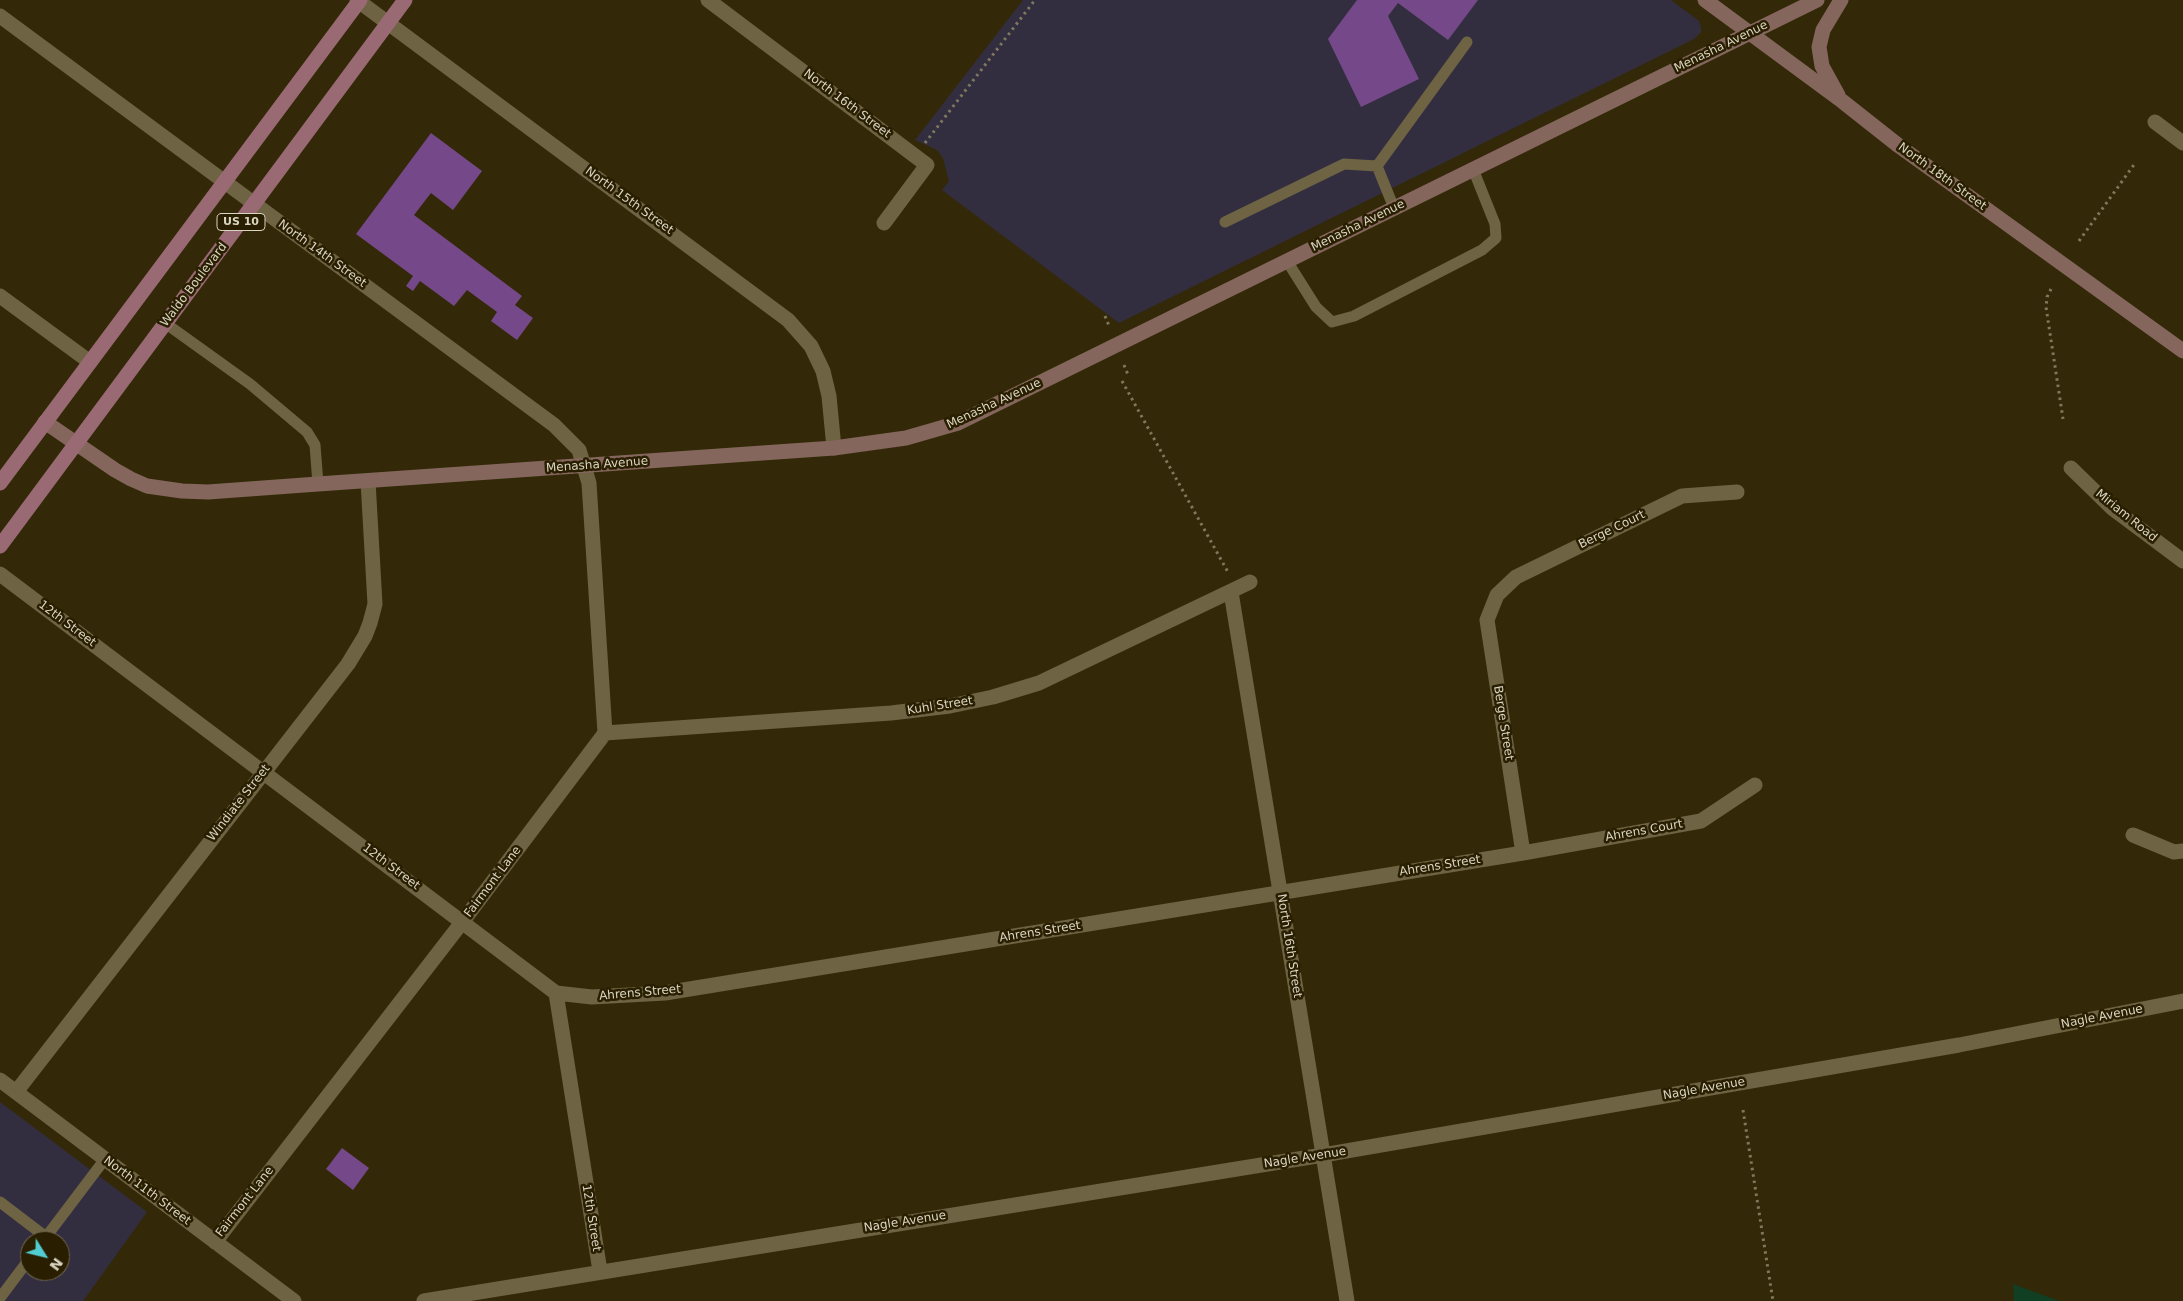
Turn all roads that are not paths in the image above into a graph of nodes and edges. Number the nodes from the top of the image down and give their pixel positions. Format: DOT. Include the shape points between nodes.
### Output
graph roads {
  1 [pos="405,0"];
  2 [pos="708,0"];
  3 [pos="1705,0"];
  4 [pos="1817,0"];
  5 [pos="1841,0"];
  6 [pos="359,1"];
  7 [pos="0,16"];
  8 [pos="388,23"];
  9 [pos="1750,33"];
  10 [pos="1467,42"];
  11 [pos="1842,101"];
  12 [pos="2155,122"];
  13 [pos="2183,143"];
  14 [pos="1376,166"];
  15 [pos="1473,169"];
  16 [pos="224,182"];
  17 [pos="254,204"];
  18 [pos="1394,208"];
  19 [pos="1225,222"];
  20 [pos="884,223"];
  21 [pos="1288,261"];
  22 [pos="0,296"];
  23 [pos="166,323"];
  24 [pos="2183,351"];
  25 [pos="90,362"];
  26 [pos="46,422"];
  27 [pos="76,444"];
  28 [pos="834,448"];
  29 [pos="585,465"];
  30 [pos="2071,468"];
  31 [pos="368,481"];
  32 [pos="0,483"];
  33 [pos="318,484"];
  34 [pos="1737,492"];
  35 [pos="0,546"];
  36 [pos="2183,561"];
  37 [pos="0,574"];
  38 [pos="1250,582"];
  39 [pos="1231,592"];
  40 [pos="1497,595"];
  41 [pos="605,733"];
  42 [pos="263,771"];
  43 [pos="1755,785"];
  44 [pos="2133,835"];
  45 [pos="2183,851"];
  46 [pos="1523,853"];
  47 [pos="1281,892"];
  48 [pos="463,921"];
  49 [pos="556,992"];
  50 [pos="2183,1002"];
  51 [pos="0,1080"];
  52 [pos="16,1092"];
  53 [pos="1323,1155"];
  54 [pos="105,1159"];
  55 [pos="0,1202"];
  56 [pos="35,1231"];
  57 [pos="51,1231"];
  58 [pos="214,1242"];
  59 [pos="20,1271"];
  60 [pos="600,1271"];
  61 [pos="0,1298"];
  62 [pos="294,1301"];
  63 [pos="424,1301"];
  64 [pos="1347,1301"];
  1 -- 8 [label="main road, Waldo Boulevard / US 10"];
  2 -- 20 [label="street, North 16th Street" via="927,165"];
  3 -- 9 [label="street, North 18th Street"];
  4 -- 9 [label="street, Menasha Avenue"];
  5 -- 11 [label="street" via="1823,30 1819,47 1822,66"];
  6 -- 8 [label="street, North 15th Street"];
  6 -- 16 [label="main road, US 10"];
  7 -- 16 [label="street, North 14th Street"];
  8 -- 17 [label="main road, Waldo Boulevard / US 10"];
  8 -- 28 [label="street, North 15th Street" via="788,320 811,346 823,372 829,396"];
  9 -- 11 [label="street, North 18th Street"];
  9 -- 15 [label="street, Menasha Avenue"];
  10 -- 14 [label="lane"];
  11 -- 24 [label="street, North 18th Street" via="1899,146"];
  12 -- 13 [label="street"];
  14 -- 18 [label="lane"];
  14 -- 19 [label="lane" via="1344,164"];
  15 -- 18 [label="street, Menasha Avenue"];
  15 -- 21 [label="lane" via="1495,224 1496,238 1482,250 1354,316 1332,322 1316,307"];
  16 -- 17 [label="street, North 14th Street"];
  16 -- 25 [label="main road, US 10"];
  17 -- 23 [label="main road, Waldo Boulevard / US 10"];
  17 -- 29 [label="street, North 14th Street" via="554,425 576,445"];
  18 -- 21 [label="street, Menasha Avenue"];
  21 -- 28 [label="street, Menasha Avenue" via="958,423 906,438"];
  22 -- 25 [label="street"];
  23 -- 27 [label="main road, Waldo Boulevard / US 10"];
  23 -- 33 [label="lane" via="250,384 308,432 315,445"];
  25 -- 26 [label="main road, US 10"];
  26 -- 27 [label="street, Menasha Avenue"];
  26 -- 32 [label="main road, US 10"];
  27 -- 33 [label="street, Menasha Avenue" via="131,479 164,490 208,492"];
  27 -- 35 [label="main road, Waldo Boulevard / US 10"];
  28 -- 29 [label="street, Menasha Avenue"];
  29 -- 31 [label="street, Menasha Avenue"];
  29 -- 41 [label="street" via="592,502"];
  30 -- 36 [label="street, Miriam Road" via="2112,508"];
  31 -- 33 [label="street, Menasha Avenue"];
  31 -- 42 [label="street, Windiate Street" via="375,604 370,623 348,664"];
  34 -- 40 [label="street, Berge Court" via="1682,496 1516,576"];
  37 -- 42 [label="street, 12th Street"];
  38 -- 39 [label="street, Kuhl Street"];
  39 -- 41 [label="street, Kuhl Street" via="1039,684 992,697 890,713"];
  39 -- 47 [label="street, North 16th Street"];
  40 -- 46 [label="street, Berge Street" via="1487,620"];
  41 -- 48 [label="street, Fairmont Lane"];
  42 -- 48 [label="street, 12th Street"];
  42 -- 52 [label="street, Windiate Street"];
  43 -- 46 [label="street, Ahrens Court" via="1701,821"];
  44 -- 45 [label="street" via="2174,852"];
  46 -- 47 [label="street, Ahrens Street"];
  47 -- 49 [label="street, Ahrens Street" via="665,993 592,997"];
  47 -- 53 [label="street, North 16th Street"];
  48 -- 49 [label="street, 12th Street"];
  48 -- 58 [label="street, Fairmont Lane"];
  49 -- 60 [label="street, 12th Street"];
  50 -- 53 [label="street, Nagle Avenue"];
  51 -- 52 [label="street, North 11th Street"];
  52 -- 54 [label="street, North 11th Street"];
  53 -- 60 [label="street, Nagle Avenue"];
  53 -- 64 [label="street, North 16th Street"];
  54 -- 57 [label="lane"];
  54 -- 58 [label="street, North 11th Street"];
  55 -- 56 [label="lane"];
  58 -- 62 [label="street, North 11th Street"];
  59 -- 61 [label="lane"];
  60 -- 63 [label="street, Nagle Avenue"];
}
